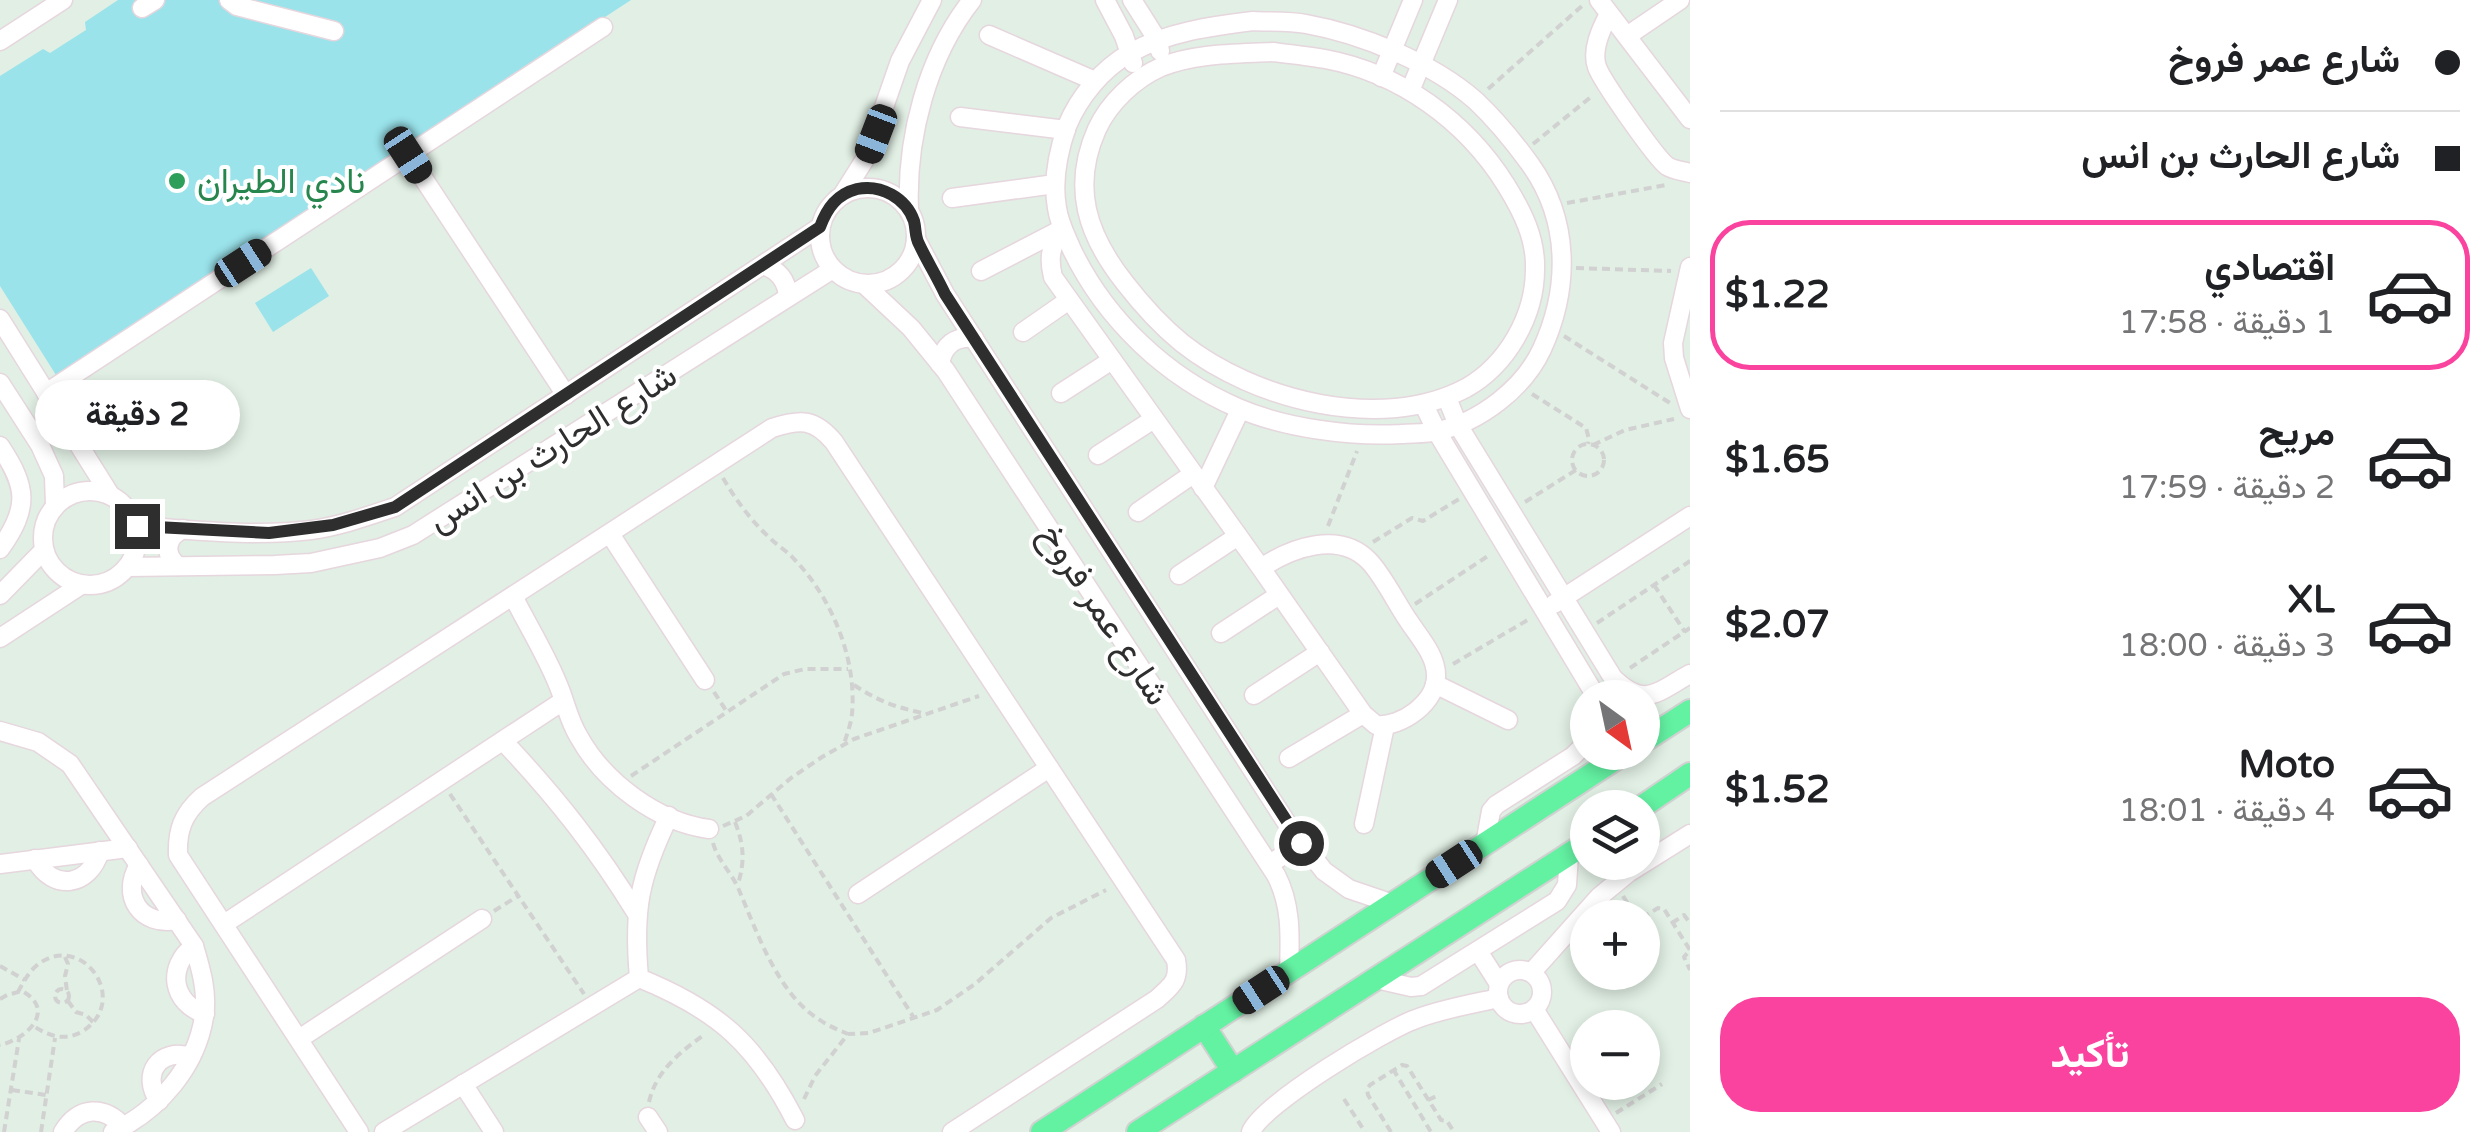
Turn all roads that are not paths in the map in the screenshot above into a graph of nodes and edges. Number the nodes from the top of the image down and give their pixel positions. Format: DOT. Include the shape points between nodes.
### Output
graph roads {
  1 [pos="62,0"];
  2 [pos="229,0"];
  3 [pos="932,0"];
  4 [pos="972,0"];
  5 [pos="1105,0"];
  6 [pos="1132,0"];
  7 [pos="1413,0"];
  8 [pos="1448,0"];
  9 [pos="1680,0"];
  10 [pos="1604,7"];
  11 [pos="602,27"];
  12 [pos="334,32"];
  13 [pos="988,35"];
  14 [pos="1627,36"];
  15 [pos="0,41"];
  16 [pos="1158,41"];
  17 [pos="1392,50"];
  18 [pos="1130,53"];
  19 [pos="1422,64"];
  20 [pos="1162,67"];
  21 [pos="1381,76"];
  22 [pos="1096,81"];
  23 [pos="1138,81"];
  24 [pos="1410,91"];
  25 [pos="960,117"];
  26 [pos="1690,119"];
  27 [pos="1066,130"];
  28 [pos="408,155"];
  29 [pos="1690,174"];
  30 [pos="1055,184"];
  31 [pos="842,195"];
  32 [pos="952,198"];
  33 [pos="908,210"];
  34 [pos="820,227"];
  35 [pos="1062,228"];
  36 [pos="916,239"];
  37 [pos="763,265"];
  38 [pos="833,269"];
  39 [pos="982,270"];
  40 [pos="1689,270"];
  41 [pos="864,284"];
  42 [pos="788,298"];
  43 [pos="1069,300"];
  44 [pos="0,319"];
  45 [pos="1023,332"];
  46 [pos="974,338"];
  47 [pos="1112,360"];
  48 [pos="940,364"];
  49 [pos="0,383"];
  50 [pos="1062,392"];
  51 [pos="46,393"];
  52 [pos="566,394"];
  53 [pos="1446,398"];
  54 [pos="1424,405"];
  55 [pos="1240,410"];
  56 [pos="1680,411"];
  57 [pos="1154,419"];
  58 [pos="1458,425"];
  59 [pos="1437,432"];
  60 [pos="0,446"];
  61 [pos="1098,455"];
  62 [pos="1198,480"];
  63 [pos="109,494"];
  64 [pos="55,506"];
  65 [pos="1138,512"];
  66 [pos="1690,516"];
  67 [pos="137,526"];
  68 [pos="183,529"];
  69 [pos="610,534"];
  70 [pos="1238,536"];
  71 [pos="0,549"];
  72 [pos="44,550"];
  73 [pos="178,566"];
  74 [pos="128,567"];
  75 [pos="1262,568"];
  76 [pos="1179,575"];
  77 [pos="82,585"];
  78 [pos="0,595"];
  79 [pos="1279,595"];
  80 [pos="514,596"];
  81 [pos="1564,597"];
  82 [pos="1545,610"];
  83 [pos="1220,633"];
  84 [pos="0,638"];
  85 [pos="1320,652"];
  86 [pos="1690,674"];
  87 [pos="1436,679"];
  88 [pos="706,680"];
  89 [pos="1586,680"];
  90 [pos="1254,695"];
  91 [pos="563,701"];
  92 [pos="1690,711"];
  93 [pos="1362,714"];
  94 [pos="1508,720"];
  95 [pos="1385,726"];
  96 [pos="1660,730"];
  97 [pos="0,731"];
  98 [pos="504,742"];
  99 [pos="1570,757"];
  100 [pos="1290,758"];
  101 [pos="1049,768"];
  102 [pos="1598,770"];
  103 [pos="1690,774"];
  104 [pos="1660,794"];
  105 [pos="669,816"];
  106 [pos="1364,824"];
  107 [pos="709,829"];
  108 [pos="1690,834"];
  109 [pos="1301,843"];
  110 [pos="1485,844"];
  111 [pos="128,848"];
  112 [pos="1570,853"];
  113 [pos="0,864"];
  114 [pos="1270,864"];
  115 [pos="1570,875"];
  116 [pos="858,894"];
  117 [pos="1393,904"];
  118 [pos="637,914"];
  119 [pos="482,920"];
  120 [pos="224,924"];
  121 [pos="1499,938"];
  122 [pos="194,946"];
  123 [pos="1478,951"];
  124 [pos="1525,971"];
  125 [pos="1289,972"];
  126 [pos="639,978"];
  127 [pos="1376,979"];
  128 [pos="1499,991"];
  129 [pos="1534,1009"];
  130 [pos="205,1014"];
  131 [pos="1204,1026"];
  132 [pos="299,1039"];
  133 [pos="1233,1071"];
  134 [pos="463,1084"];
  135 [pos="795,1120"];
  136 [pos="1607,1126"];
  137 [pos="119,1129"];
  138 [pos="63,1132"];
  139 [pos="360,1132"];
  140 [pos="384,1132"];
  141 [pos="494,1132"];
  142 [pos="952,1132"];
  143 [pos="1042,1132"];
  144 [pos="1138,1132"];
  145 [pos="1252,1132"];
  1 -- 15 [label="street"];
  2 -- 12 [label="street"];
  3 -- 31 [label="street" via="900,61 867,156"];
  4 -- 33 [label="street" via="929,78 910,164"];
  5 -- 18 [label="street"];
  6 -- 16 [label="street"];
  7 -- 17 [label="street"];
  8 -- 19 [label="street"];
  9 -- 14 [label="street"];
  10 -- 14 [label="street"];
  10 -- 29 [label="street" via="1596,66 1653,152 1668,167"];
  11 -- 28 [label="street"];
  13 -- 22 [label="street"];
  14 -- 26 [label="street"];
  16 -- 17 [label="street" via="1253,21 1350,33"];
  16 -- 18 [label="street"];
  16 -- 20 [label="street"];
  17 -- 19 [label="street"];
  17 -- 21 [label="street"];
  18 -- 22 [label="street"];
  18 -- 23 [label="street"];
  19 -- 24 [label="street"];
  19 -- 58 [label="street" via="1475,100 1543,182 1557,216 1562,288 1539,356 1490,408"];
  20 -- 21 [label="street" via="1217,54 1273,52 1328,59"];
  20 -- 23 [label="street"];
  21 -- 24 [label="street"];
  22 -- 27 [label="street"];
  23 -- 54 [label="street" via="1101,120 1084,172 1084,198 1114,269 1146,310 1226,372 1272,392 1372,409"];
  24 -- 53 [label="street" via="1482,152 1532,238 1531,303 1519,334 1476,382"];
  25 -- 27 [label="street"];
  27 -- 30 [label="street"];
  28 -- 51 [label="street"];
  28 -- 52 [label="street"];
  30 -- 32 [label="street"];
  30 -- 35 [label="street"];
  31 -- 33 [label="street" via="886,191"];
  31 -- 34 [label="street"];
  33 -- 36 [label="street"];
  34 -- 37 [label="street, شارع الحارث بن انس"];
  34 -- 38 [label="street"];
  35 -- 39 [label="street"];
  35 -- 43 [label="street" via="1049,260"];
  35 -- 55 [label="street" via="1097,292 1133,337 1166,366"];
  36 -- 41 [label="street" via="905,266"];
  36 -- 46 [label="street, شارع عمر فروخ"];
  37 -- 42 [label="street" via="782,276"];
  37 -- 52 [label="street, شارع الحارث بن انس"];
  38 -- 41 [label="street"];
  38 -- 42 [label="street, شارع الحارث بن انس"];
  40 -- 56 [label="street" via="1672,343"];
  41 -- 48 [label="street, شارع عمر فروخ"];
  42 -- 73 [label="street, شارع الحارث بن انس" via="413,536 310,562"];
  43 -- 45 [label="street"];
  43 -- 47 [label="street"];
  44 -- 51 [label="street"];
  46 -- 48 [label="street" via="948,345"];
  46 -- 109 [label="street, شارع عمر فروخ"];
  47 -- 50 [label="street"];
  47 -- 57 [label="street"];
  48 -- 114 [label="street, شارع عمر فروخ"];
  49 -- 64 [label="street" via="54,476"];
  51 -- 63 [label="street"];
  52 -- 68 [label="street, شارع الحارث بن انس" via="395,507 312,530"];
  53 -- 54 [label="street"];
  53 -- 58 [label="street"];
  54 -- 59 [label="street"];
  55 -- 59 [label="street" via="1338,432"];
  55 -- 62 [label="street"];
  57 -- 61 [label="street"];
  57 -- 62 [label="street"];
  58 -- 59 [label="street"];
  58 -- 81 [label="street"];
  59 -- 82 [label="street"];
  60 -- 71 [label="street" via="22,485 22,504"];
  62 -- 65 [label="street"];
  62 -- 70 [label="street"];
  63 -- 64 [label="street" via="71,494"];
  63 -- 67 [label="street" via="127,506"];
  64 -- 72 [label="street" via="42,534"];
  66 -- 81 [label="street"];
  67 -- 68 [label="street, شارع الحارث بن انس"];
  67 -- 74 [label="street"];
  68 -- 73 [label="street" via="168,544"];
  69 -- 80 [label="street"];
  69 -- 88 [label="street"];
  69 -- 101 [label="street" via="772,428 811,422 834,442"];
  70 -- 75 [label="street"];
  70 -- 76 [label="street"];
  72 -- 77 [label="street" via="57,573"];
  72 -- 78 [label="street"];
  73 -- 74 [label="street, شارع الحارث بن انس"];
  74 -- 77 [label="street" via="115,579"];
  75 -- 79 [label="street"];
  75 -- 87 [label="street" via="1289,551 1320,545 1369,561 1430,655"];
  77 -- 84 [label="street"];
  79 -- 83 [label="street"];
  79 -- 85 [label="street"];
  80 -- 91 [label="street"];
  80 -- 120 [label="street" via="190,808 177,838 178,855"];
  81 -- 82 [label="street"];
  81 -- 86 [label="street" via="1614,678 1633,694 1653,695"];
  82 -- 89 [label="street"];
  85 -- 90 [label="street"];
  85 -- 93 [label="street"];
  87 -- 94 [label="street"];
  87 -- 95 [label="street" via="1414,711"];
  91 -- 98 [label="street"];
  91 -- 105 [label="street" via="598,764 641,802"];
  92 -- 96 [label="main road"];
  93 -- 95 [label="street"];
  93 -- 100 [label="street"];
  95 -- 106 [label="street"];
  97 -- 111 [label="street" via="38,742 70,764"];
  98 -- 118 [label="street" via="576,823"];
  98 -- 120 [label="street"];
  99 -- 110 [label="street" via="1496,805"];
  101 -- 116 [label="street"];
  101 -- 142 [label="street" via="1178,972 1157,999"];
  102 -- 110 [label="main road"];
  103 -- 104 [label="main road"];
  105 -- 107 [label="street"];
  105 -- 118 [label="street"];
  108 -- 124 [label="street" via="1599,897"];
  109 -- 114 [label="street"];
  109 -- 117 [label="street, شارع عمر فروخ" via="1349,889"];
  110 -- 117 [label="main road"];
  111 -- 113 [label="street"];
  111 -- 122 [label="street"];
  112 -- 127 [label="main road"];
  114 -- 125 [label="street, شارع عمر فروخ" via="1289,915"];
  115 -- 121 [label="street" via="1563,895"];
  117 -- 125 [label="main road"];
  118 -- 126 [label="street"];
  119 -- 132 [label="street"];
  120 -- 132 [label="street"];
  121 -- 123 [label="street"];
  121 -- 124 [label="street"];
  122 -- 130 [label="street"];
  122 -- 130 [label="street" via="176,969 177,989 187,1005"];
  123 -- 127 [label="street" via="1421,986"];
  123 -- 128 [label="street"];
  124 -- 128 [label="street" via="1507,974"];
  124 -- 129 [label="street" via="1542,986"];
  125 -- 131 [label="main road"];
  126 -- 134 [label="street"];
  126 -- 135 [label="street" via="722,1022 758,1057"];
  127 -- 133 [label="main road"];
  128 -- 129 [label="street" via="1503,1006 1518,1014"];
  128 -- 145 [label="street" via="1382,1033 1271,1107"];
  129 -- 136 [label="street"];
  130 -- 137 [label="street" via="195,1052 175,1082"];
  131 -- 133 [label="main road"];
  131 -- 143 [label="main road"];
  132 -- 139 [label="street"];
  133 -- 144 [label="main road"];
  134 -- 140 [label="street"];
  134 -- 141 [label="street"];
  137 -- 138 [label="street" via="116,1118 95,1111 74,1118"];
}
